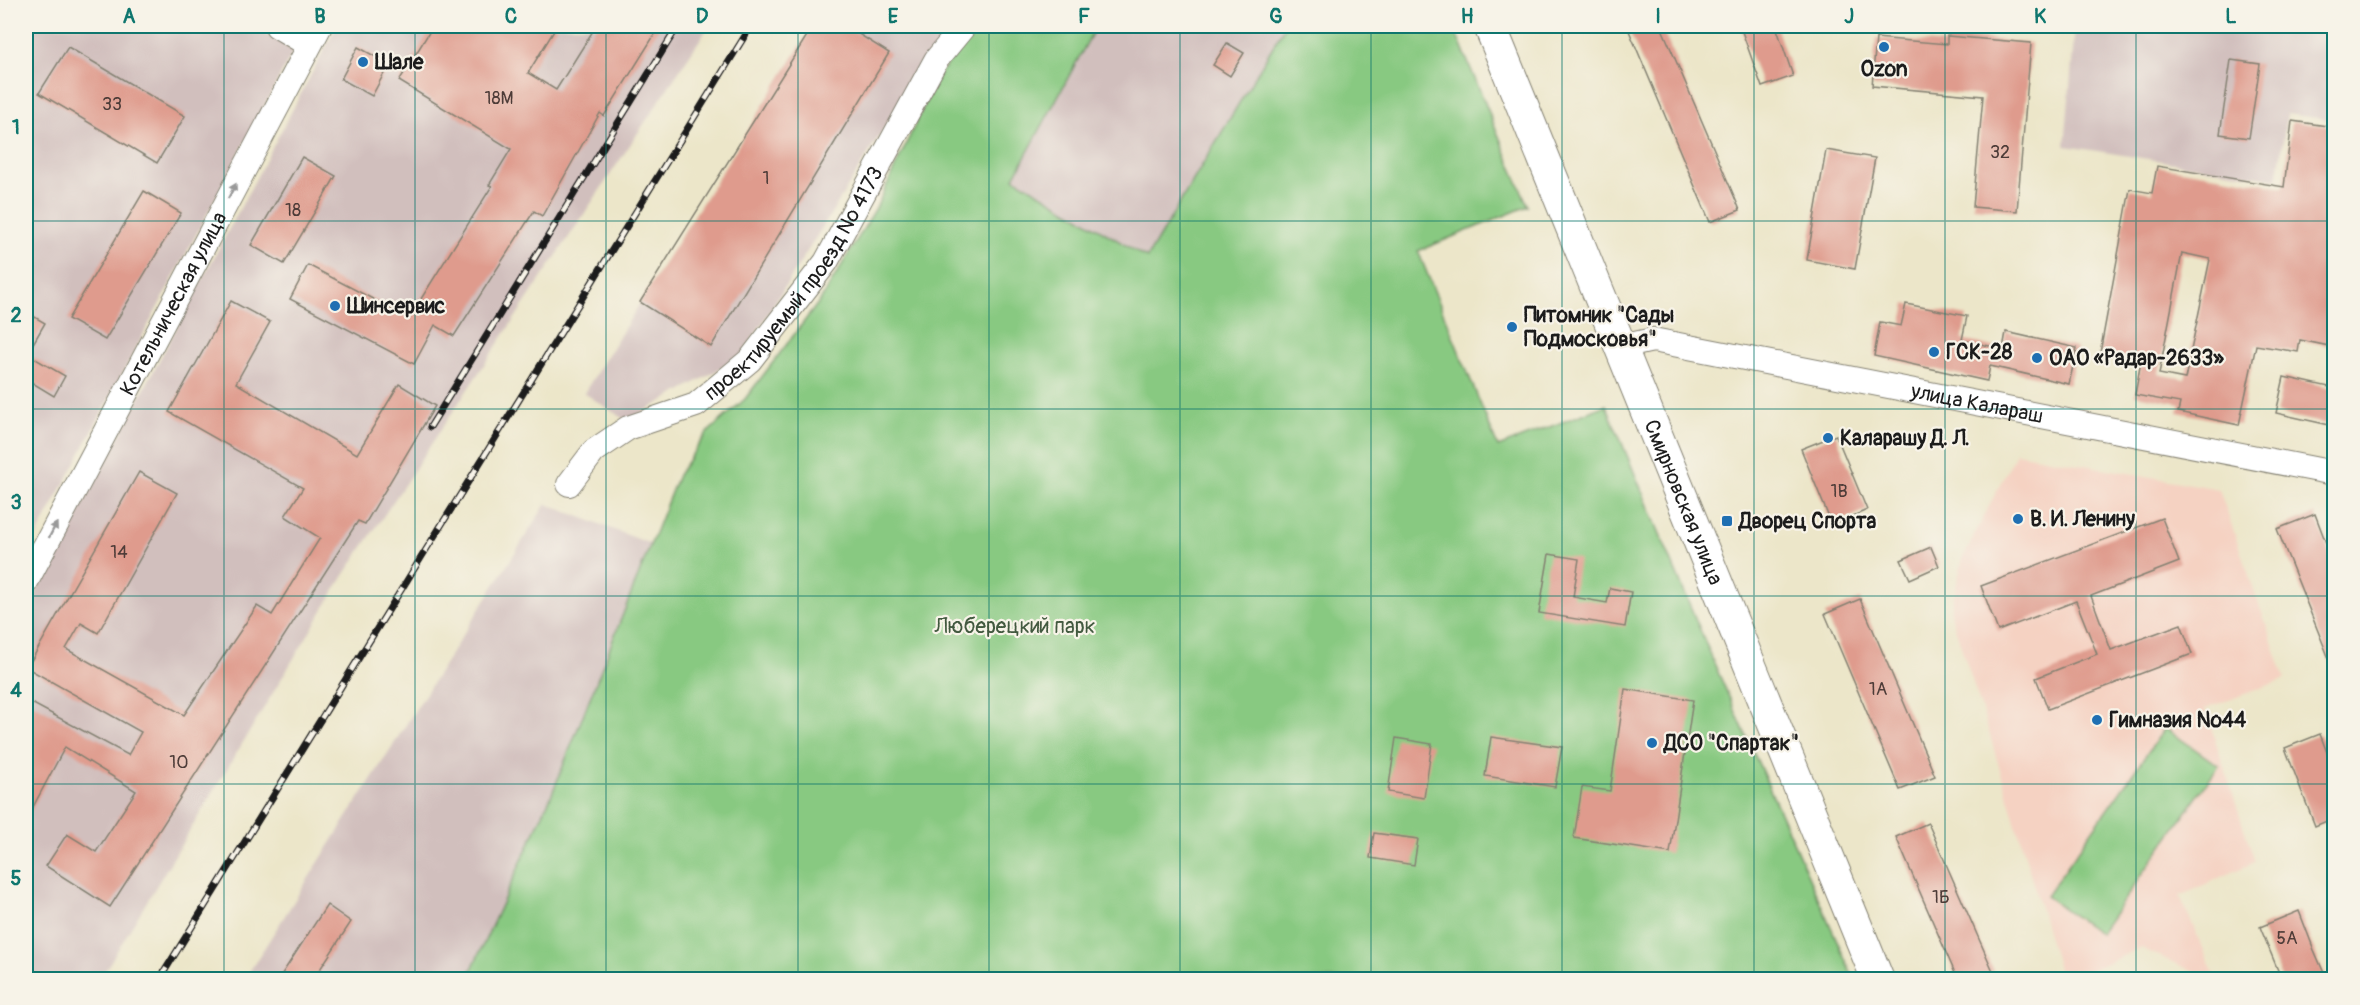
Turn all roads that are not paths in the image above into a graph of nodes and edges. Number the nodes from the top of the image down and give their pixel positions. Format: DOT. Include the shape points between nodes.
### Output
graph roads {
  1 [pos="277,26"];
  2 [pos="964,26"];
  3 [pos="1490,26"];
  4 [pos="315,35"];
  5 [pos="1621,347"];
  6 [pos="2334,473"];
  7 [pos="569,484"];
  8 [pos="26,582"];
  9 [pos="1878,980"];
  1 -- 4 [label="street"];
  2 -- 7 [label="street, проектируемый проезд № 4173" via="936,60 826,262 750,360 696,405 628,428 594,451"];
  3 -- 5 [label="main road, Смирновская улица"];
  8 -- 4 [label="street, Котельническая улица, one-way"];
  5 -- 6 [label="street, улица Калараш" via="1653,340"];
  5 -- 9 [label="main road, Смирновская улица"];
}
